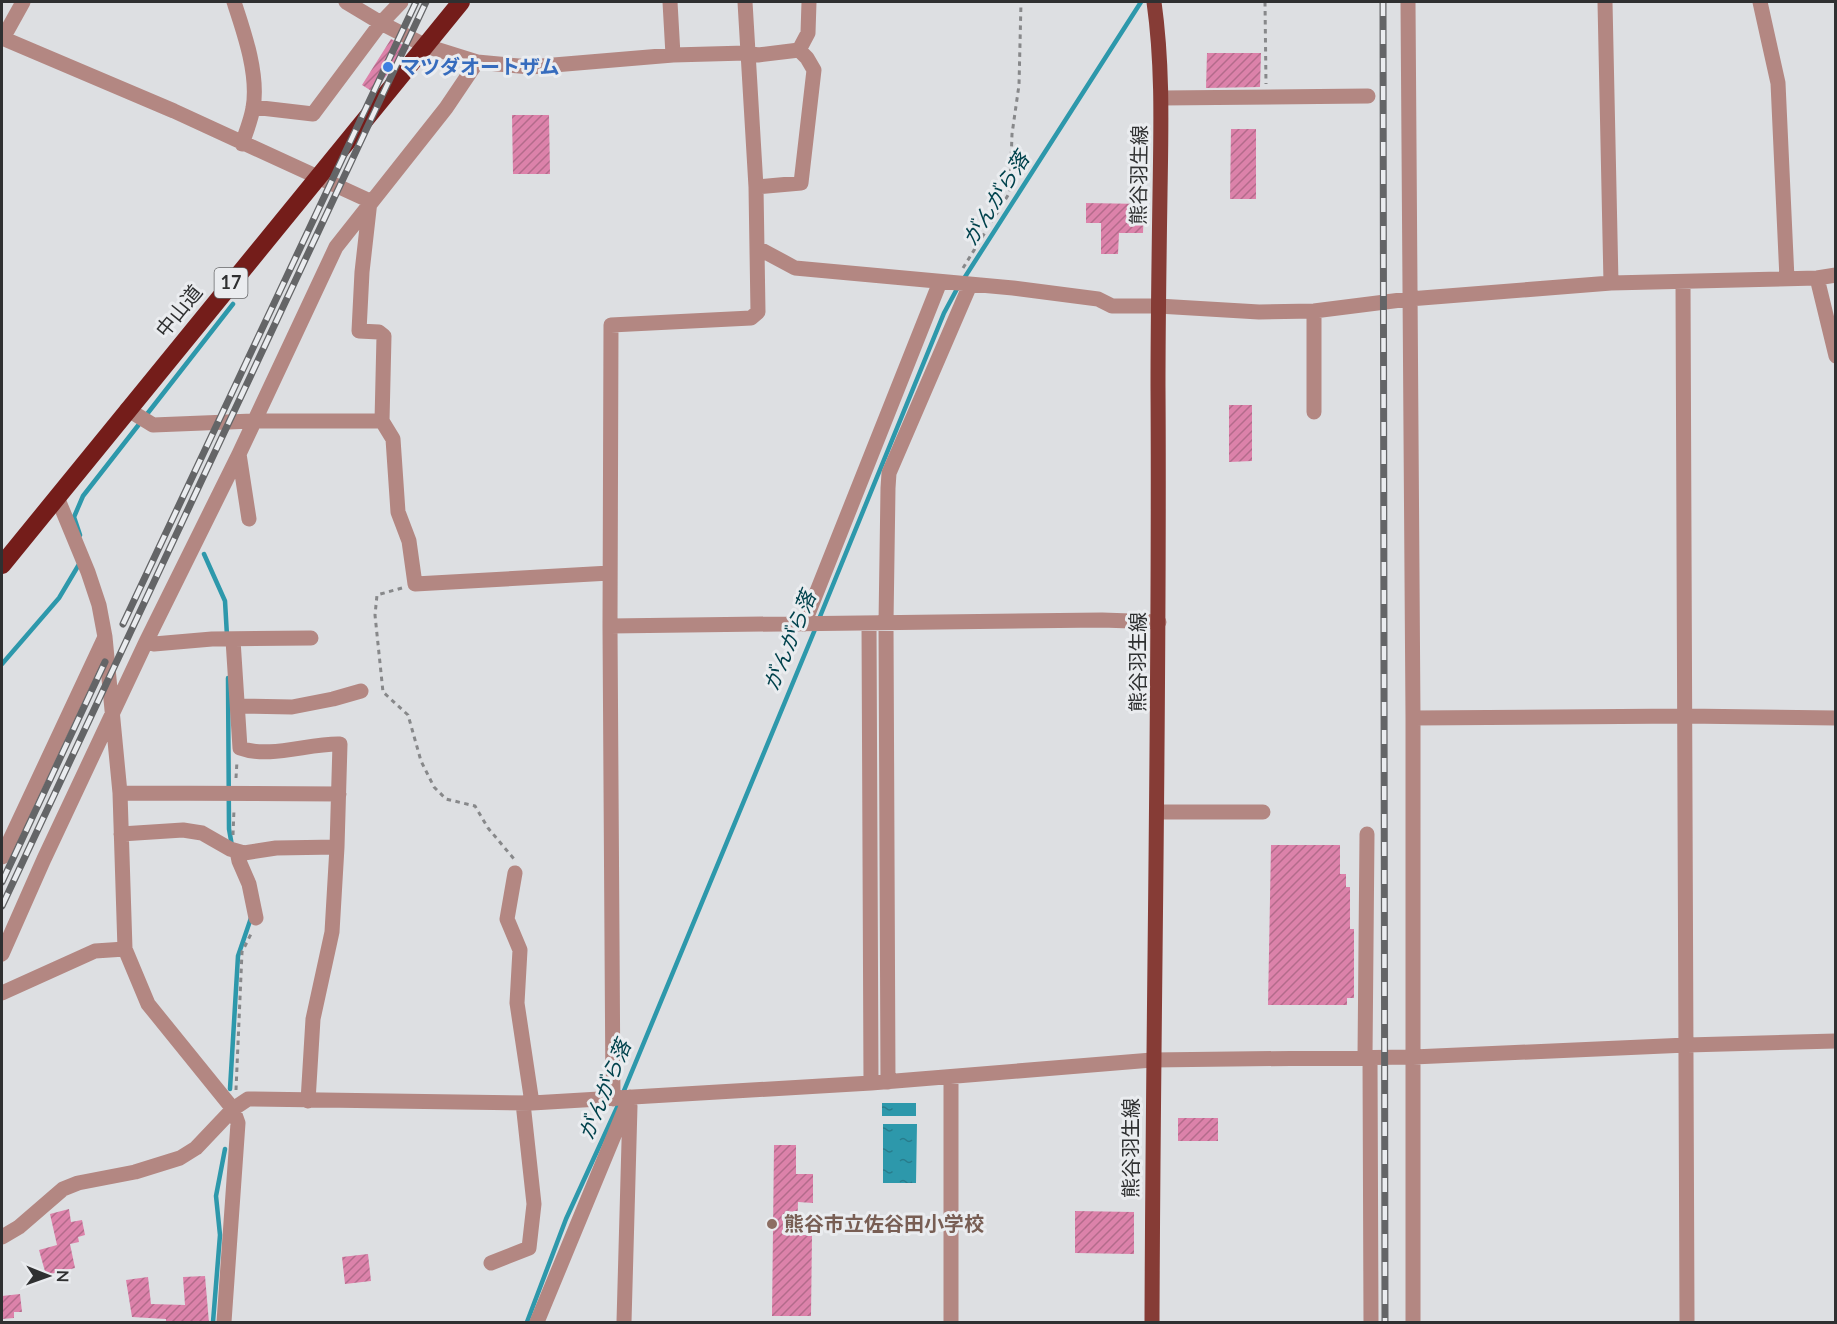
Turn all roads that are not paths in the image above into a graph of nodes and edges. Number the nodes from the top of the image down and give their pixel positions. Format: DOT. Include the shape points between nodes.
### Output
graph roads {
  1 [pos="23,2"];
  2 [pos="234,2"];
  3 [pos="346,2"];
  4 [pos="401,2"];
  5 [pos="461,2"];
  6 [pos="670,2"];
  7 [pos="745,2"];
  8 [pos="809,2"];
  9 [pos="1155,2"];
  10 [pos="1408,2"];
  11 [pos="1605,2"];
  12 [pos="1760,2"];
  13 [pos="381,23"];
  14 [pos="2,38"];
  15 [pos="426,46"];
  16 [pos="799,50"];
  17 [pos="746,53"];
  18 [pos="673,55"];
  19 [pos="477,62"];
  20 [pos="1368,96"];
  21 [pos="1161,98"];
  22 [pos="253,107"];
  23 [pos="242,144"];
  24 [pos="319,176"];
  25 [pos="756,187"];
  26 [pos="370,201"];
  27 [pos="758,248"];
  28 [pos="1836,275"];
  29 [pos="1816,278"];
  30 [pos="1787,279"];
  31 [pos="947,282"];
  32 [pos="1683,282"];
  33 [pos="1611,283"];
  34 [pos="970,285"];
  35 [pos="1409,299"];
  36 [pos="1158,306"];
  37 [pos="1314,311"];
  38 [pos="1836,356"];
  39 [pos="133,412"];
  40 [pos="1314,412"];
  41 [pos="382,421"];
  42 [pos="253,422"];
  43 [pos="239,454"];
  44 [pos="869,466"];
  45 [pos="889,473"];
  46 [pos="57,497"];
  47 [pos="249,519"];
  48 [pos="2,565"];
  49 [pos="610,573"];
  50 [pos="1159,622"];
  51 [pos="869,623"];
  52 [pos="886,623"];
  53 [pos="805,624"];
  54 [pos="610,627"];
  55 [pos="105,637"];
  56 [pos="311,638"];
  57 [pos="233,640"];
  58 [pos="146,642"];
  59 [pos="361,691"];
  60 [pos="238,706"];
  61 [pos="113,716"];
  62 [pos="1685,716"];
  63 [pos="1836,717"];
  64 [pos="1413,718"];
  65 [pos="120,794"];
  66 [pos="339,794"];
  67 [pos="1158,812"];
  68 [pos="1263,812"];
  69 [pos="121,834"];
  70 [pos="1367,834"];
  71 [pos="338,846"];
  72 [pos="233,850"];
  73 [pos="2,857"];
  74 [pos="515,873"];
  75 [pos="256,918"];
  76 [pos="125,949"];
  77 [pos="2,954"];
  78 [pos="2,993"];
  79 [pos="1836,1041"];
  80 [pos="1687,1045"];
  81 [pos="1367,1057"];
  82 [pos="1413,1057"];
  83 [pos="1152,1060"];
  84 [pos="951,1077"];
  85 [pos="888,1082"];
  86 [pos="871,1083"];
  87 [pos="621,1098"];
  88 [pos="308,1101"];
  89 [pos="527,1103"];
  90 [pos="237,1106"];
  91 [pos="2,1237"];
  92 [pos="491,1263"];
  93 [pos="224,1323"];
  94 [pos="537,1323"];
  95 [pos="624,1323"];
  96 [pos="951,1323"];
  97 [pos="1152,1323"];
  98 [pos="1371,1323"];
  99 [pos="1413,1323"];
  100 [pos="1688,1323"];
  1 -- 14 [label="street"];
  2 -- 22 [label="street" via="250,54"];
  3 -- 13 [label="street"];
  4 -- 13 [label="street"];
  5 -- 15 [label="highway, 中山道 / 17"];
  6 -- 18 [label="street"];
  7 -- 17 [label="street"];
  8 -- 16 [label="street" via="808,33"];
  9 -- 21 [label="main road, 熊谷羽生線"];
  10 -- 35 [label="street"];
  11 -- 33 [label="street"];
  12 -- 30 [label="street" via="1778,83"];
  13 -- 15 [label="street"];
  13 -- 22 [label="street" via="313,114"];
  14 -- 23 [label="street"];
  15 -- 19 [label="street"];
  15 -- 24 [label="highway, 中山道 / 17"];
  16 -- 17 [label="street"];
  16 -- 25 [label="street" via="814,70 801,183"];
  17 -- 18 [label="street"];
  17 -- 25 [label="street"];
  18 -- 19 [label="street" via="530,67"];
  19 -- 26 [label="street" via="446,108"];
  20 -- 21 [label="street"];
  21 -- 36 [label="main road, 熊谷羽生線"];
  22 -- 23 [label="street"];
  23 -- 24 [label="street"];
  24 -- 26 [label="street"];
  24 -- 39 [label="highway, 中山道 / 17"];
  25 -- 27 [label="street"];
  26 -- 41 [label="street" via="359,331 384,336"];
  26 -- 42 [label="street" via="336,247"];
  27 -- 31 [label="street" via="795,268"];
  27 -- 49 [label="street" via="758,312 751,318 611,325"];
  28 -- 29 [label="street"];
  29 -- 30 [label="street"];
  29 -- 38 [label="street"];
  30 -- 32 [label="street"];
  31 -- 34 [label="street"];
  31 -- 44 [label="street"];
  32 -- 33 [label="street"];
  32 -- 62 [label="street"];
  33 -- 35 [label="street"];
  34 -- 36 [label="street" via="1098,299 1112,306"];
  34 -- 45 [label="street"];
  35 -- 37 [label="street"];
  35 -- 64 [label="street"];
  36 -- 37 [label="street"];
  36 -- 50 [label="main road, 熊谷羽生線"];
  37 -- 40 [label="street"];
  39 -- 42 [label="street" via="152,424"];
  39 -- 46 [label="highway, 中山道 / 17"];
  41 -- 42 [label="street"];
  41 -- 49 [label="street" via="393,439 398,512 409,541 415,585"];
  42 -- 43 [label="street"];
  43 -- 47 [label="street"];
  43 -- 58 [label="street"];
  44 -- 45 [label="street"];
  44 -- 53 [label="street"];
  45 -- 52 [label="street"];
  46 -- 48 [label="highway, 中山道 / 17"];
  46 -- 55 [label="street" via="99,604"];
  49 -- 54 [label="street"];
  50 -- 52 [label="street"];
  50 -- 67 [label="main road, 熊谷羽生線"];
  51 -- 52 [label="street"];
  51 -- 53 [label="street"];
  51 -- 86 [label="street"];
  52 -- 85 [label="street"];
  53 -- 54 [label="street"];
  54 -- 87 [label="street"];
  55 -- 61 [label="street"];
  55 -- 73 [label="street"];
  56 -- 57 [label="street"];
  57 -- 58 [label="street"];
  57 -- 60 [label="street"];
  58 -- 61 [label="street"];
  59 -- 60 [label="street" via="292,707"];
  60 -- 66 [label="street" via="240,747 248,751 340,744"];
  61 -- 65 [label="street"];
  61 -- 77 [label="street"];
  62 -- 63 [label="street"];
  62 -- 64 [label="street"];
  62 -- 80 [label="street"];
  64 -- 82 [label="street"];
  65 -- 66 [label="street"];
  65 -- 69 [label="street"];
  66 -- 71 [label="street"];
  67 -- 68 [label="street"];
  67 -- 83 [label="main road, 熊谷羽生線"];
  69 -- 72 [label="street" via="183,830 202,833"];
  69 -- 76 [label="street"];
  70 -- 81 [label="street"];
  71 -- 72 [label="street" via="244,853"];
  71 -- 88 [label="street" via="332,932 313,1019"];
  72 -- 75 [label="street" via="249,884"];
  74 -- 89 [label="street" via="507,919 520,950 517,1003"];
  76 -- 78 [label="street" via="95,951"];
  76 -- 90 [label="street" via="148,1004"];
  79 -- 80 [label="street"];
  80 -- 82 [label="street"];
  80 -- 100 [label="street"];
  81 -- 82 [label="street"];
  81 -- 83 [label="street"];
  81 -- 98 [label="street"];
  82 -- 99 [label="street"];
  83 -- 84 [label="street"];
  83 -- 97 [label="main road, 熊谷羽生線"];
  84 -- 85 [label="street"];
  84 -- 96 [label="street"];
  85 -- 86 [label="street"];
  86 -- 87 [label="street"];
  87 -- 89 [label="street"];
  87 -- 94 [label="street"];
  87 -- 95 [label="street"];
  88 -- 89 [label="street"];
  88 -- 90 [label="street" via="248,1099"];
  89 -- 92 [label="street" via="534,1203 529,1248"];
  90 -- 91 [label="street" via="196,1148 180,1158 63,1189"];
  90 -- 93 [label="street"];
}
